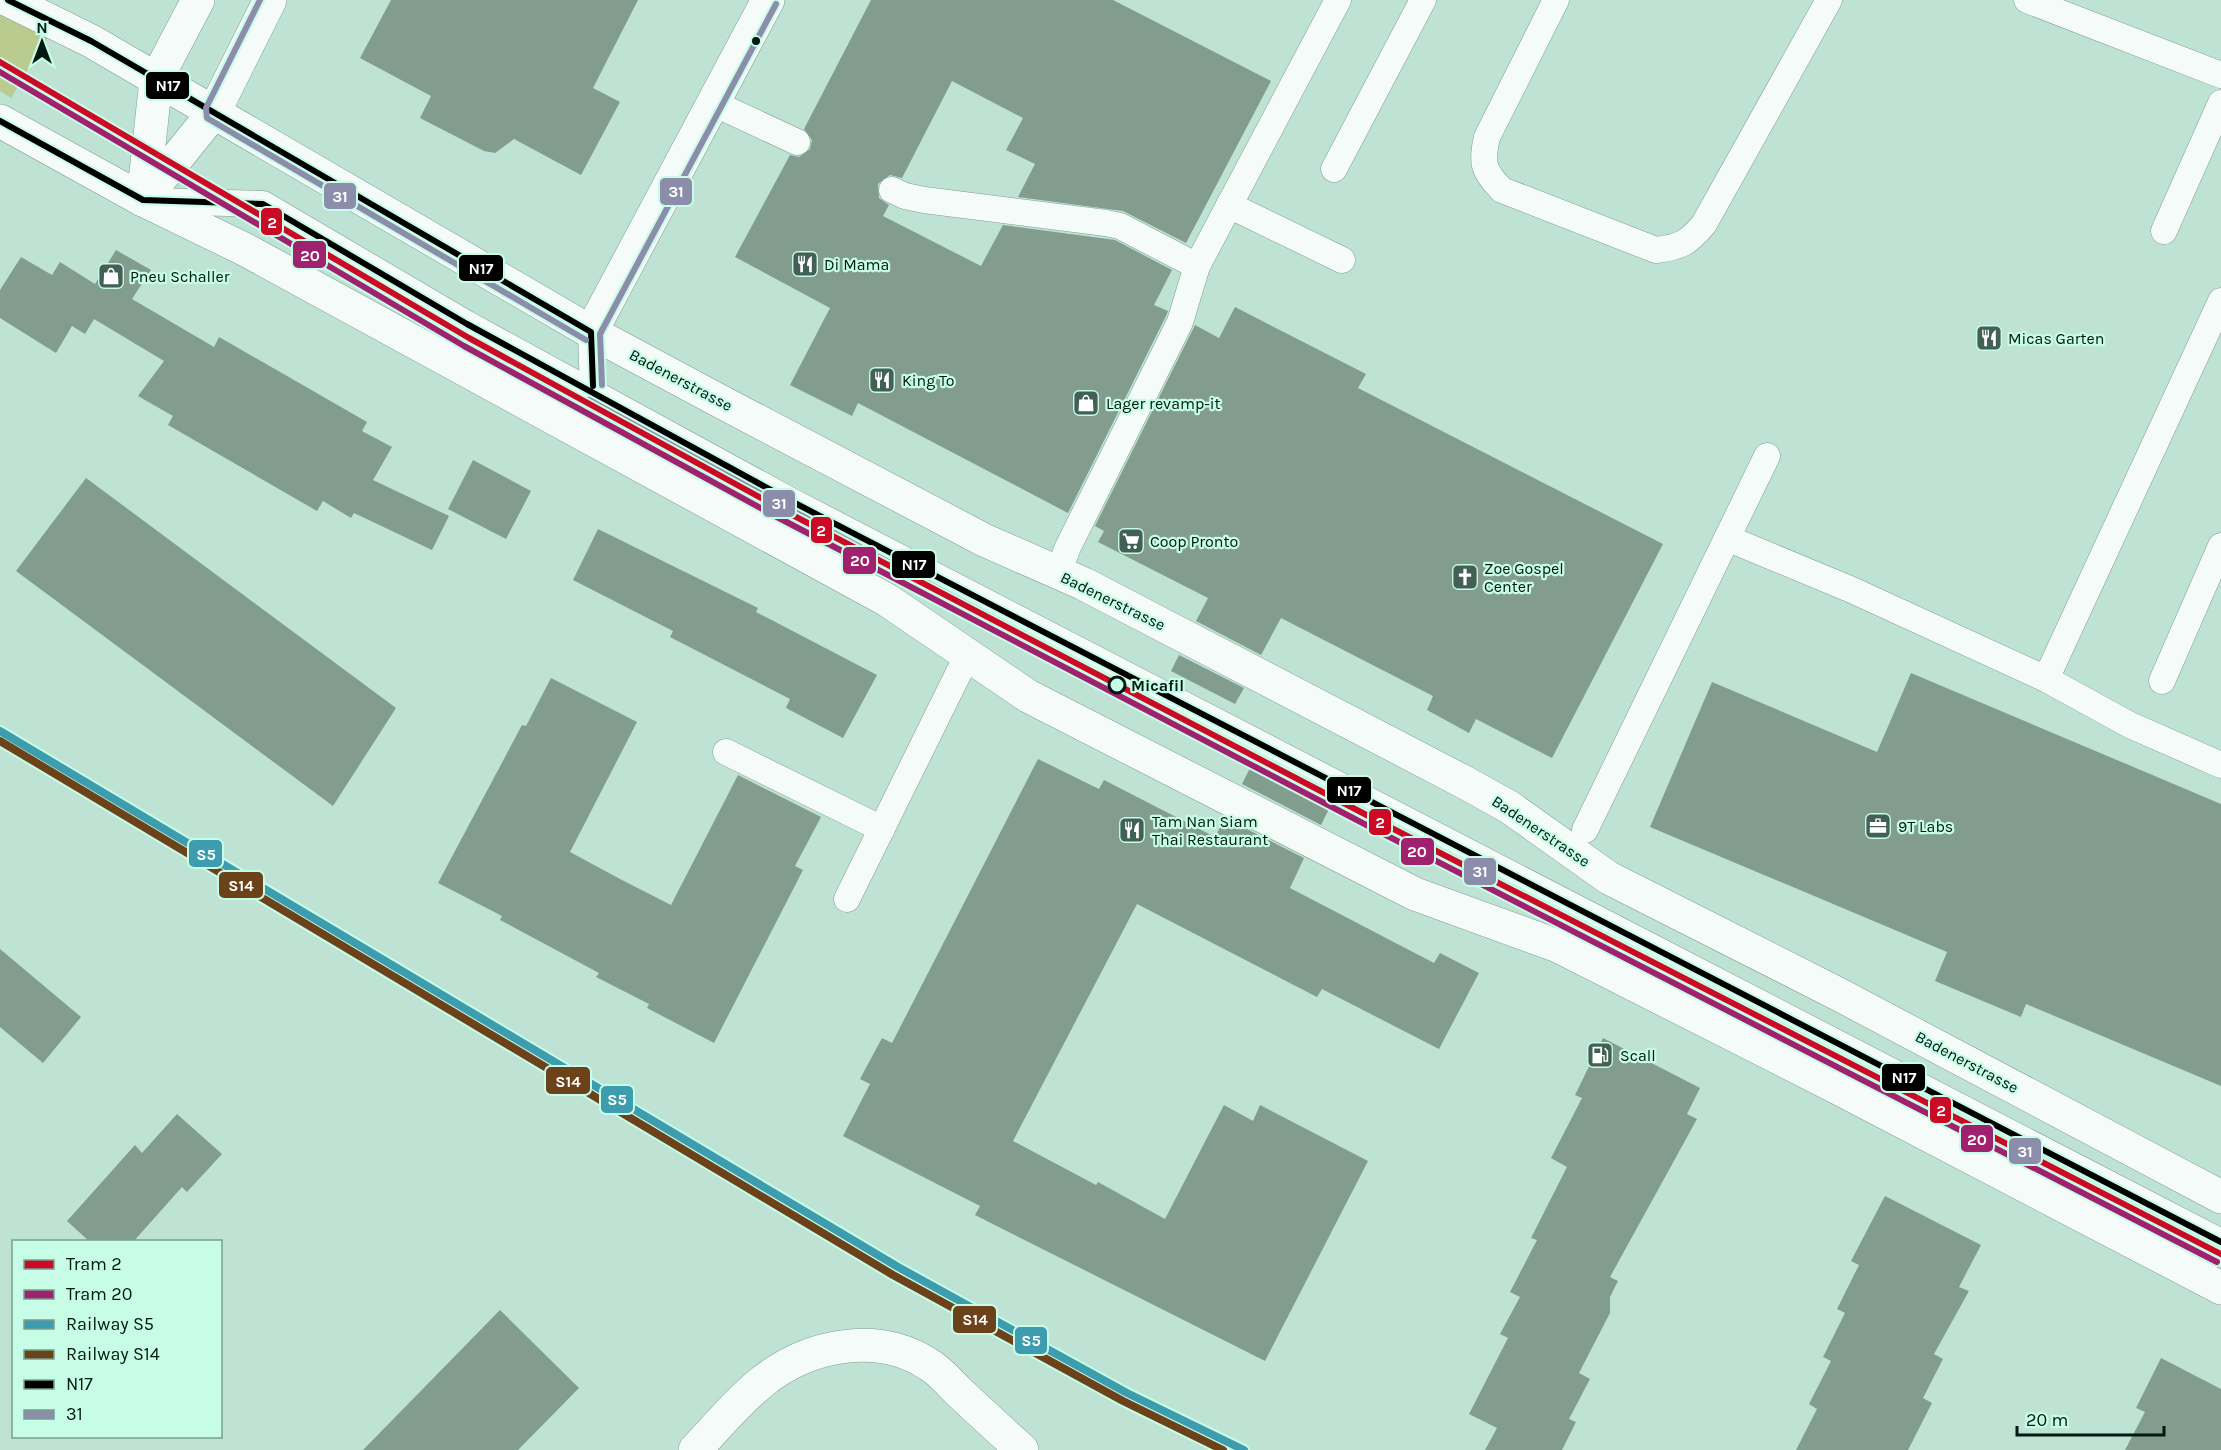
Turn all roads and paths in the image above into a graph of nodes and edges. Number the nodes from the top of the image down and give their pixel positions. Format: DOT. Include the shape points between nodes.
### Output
graph roads {
  1 [pos="8,0"];
  2 [pos="198,0"];
  3 [pos="270,0"];
  4 [pos="768,0"];
  5 [pos="1338,0"];
  6 [pos="1423,0"];
  7 [pos="1556,0"];
  8 [pos="1829,0"];
  9 [pos="2027,0"];
  10 [pos="2221,75"];
  11 [pos="156,80"];
  12 [pos="713,103"];
  13 [pos="2221,103"];
  14 [pos="214,112"];
  15 [pos="0,121"];
  16 [pos="797,142"];
  17 [pos="1334,169"];
  18 [pos="892,190"];
  19 [pos="143,200"];
  20 [pos="1229,205"];
  21 [pos="2164,231"];
  22 [pos="1342,260"];
  23 [pos="1197,266"];
  24 [pos="2221,301"];
  25 [pos="591,332"];
  26 [pos="593,392"];
  27 [pos="1767,456"];
  28 [pos="1727,538"];
  29 [pos="2221,546"];
  30 [pos="1058,573"];
  31 [pos="967,656"];
  32 [pos="2046,679"];
  33 [pos="2162,681"];
  34 [pos="726,752"];
  35 [pos="2221,765"];
  36 [pos="882,829"];
  37 [pos="1586,830"];
  38 [pos="847,899"];
  39 [pos="2221,1197"];
  40 [pos="2221,1242"];
  41 [pos="2221,1288"];
  42 [pos="695,1450"];
  43 [pos="1022,1450"];
  1 -- 11 [label="street, Badenerstrasse" via="92,41"];
  2 -- 11 [label="street"];
  3 -- 14 [label="street"];
  4 -- 12 [label="street"];
  5 -- 20 [label="lane"];
  6 -- 17 [label="lane"];
  7 -- 8 [label="lane" via="1487,137 1483,156 1487,175 1502,190 1656,250 1677,248 1704,224"];
  9 -- 10 [label="lane"];
  11 -- 14 [label="street, Badenerstrasse"];
  11 -- 19 [label="street"];
  12 -- 16 [label="lane"];
  12 -- 25 [label="street"];
  13 -- 21 [label="lane"];
  14 -- 19 [label="street"];
  14 -- 25 [label="street, Badenerstrasse"];
  15 -- 19 [label="street"];
  18 -- 23 [label="lane" via="924,200 1113,225"];
  19 -- 26 [label="lane" via="262,204 467,324"];
  19 -- 31 [label="street" via="244,249 887,600"];
  20 -- 22 [label="lane"];
  20 -- 23 [label="lane"];
  23 -- 30 [label="lane" via="1180,322"];
  24 -- 32 [label="lane"];
  25 -- 26 [label="lane"];
  25 -- 30 [label="street, Badenerstrasse" via="984,540"];
  26 -- 40 [label="lane" via="1056,641"];
  27 -- 28 [label="lane"];
  28 -- 32 [label="lane"];
  28 -- 37 [label="lane"];
  29 -- 33 [label="lane"];
  30 -- 39 [label="street, Badenerstrasse" via="1466,783 1509,807 1609,878 1840,995"];
  31 -- 36 [label="lane"];
  31 -- 41 [label="street" via="1028,696 1415,894 1558,946"];
  32 -- 35 [label="lane" via="2130,726"];
  34 -- 36 [label="lane"];
  36 -- 38 [label="lane"];
  42 -- 43 [label="street" via="764,1380 811,1354 846,1345 877,1345 929,1364"];
}
